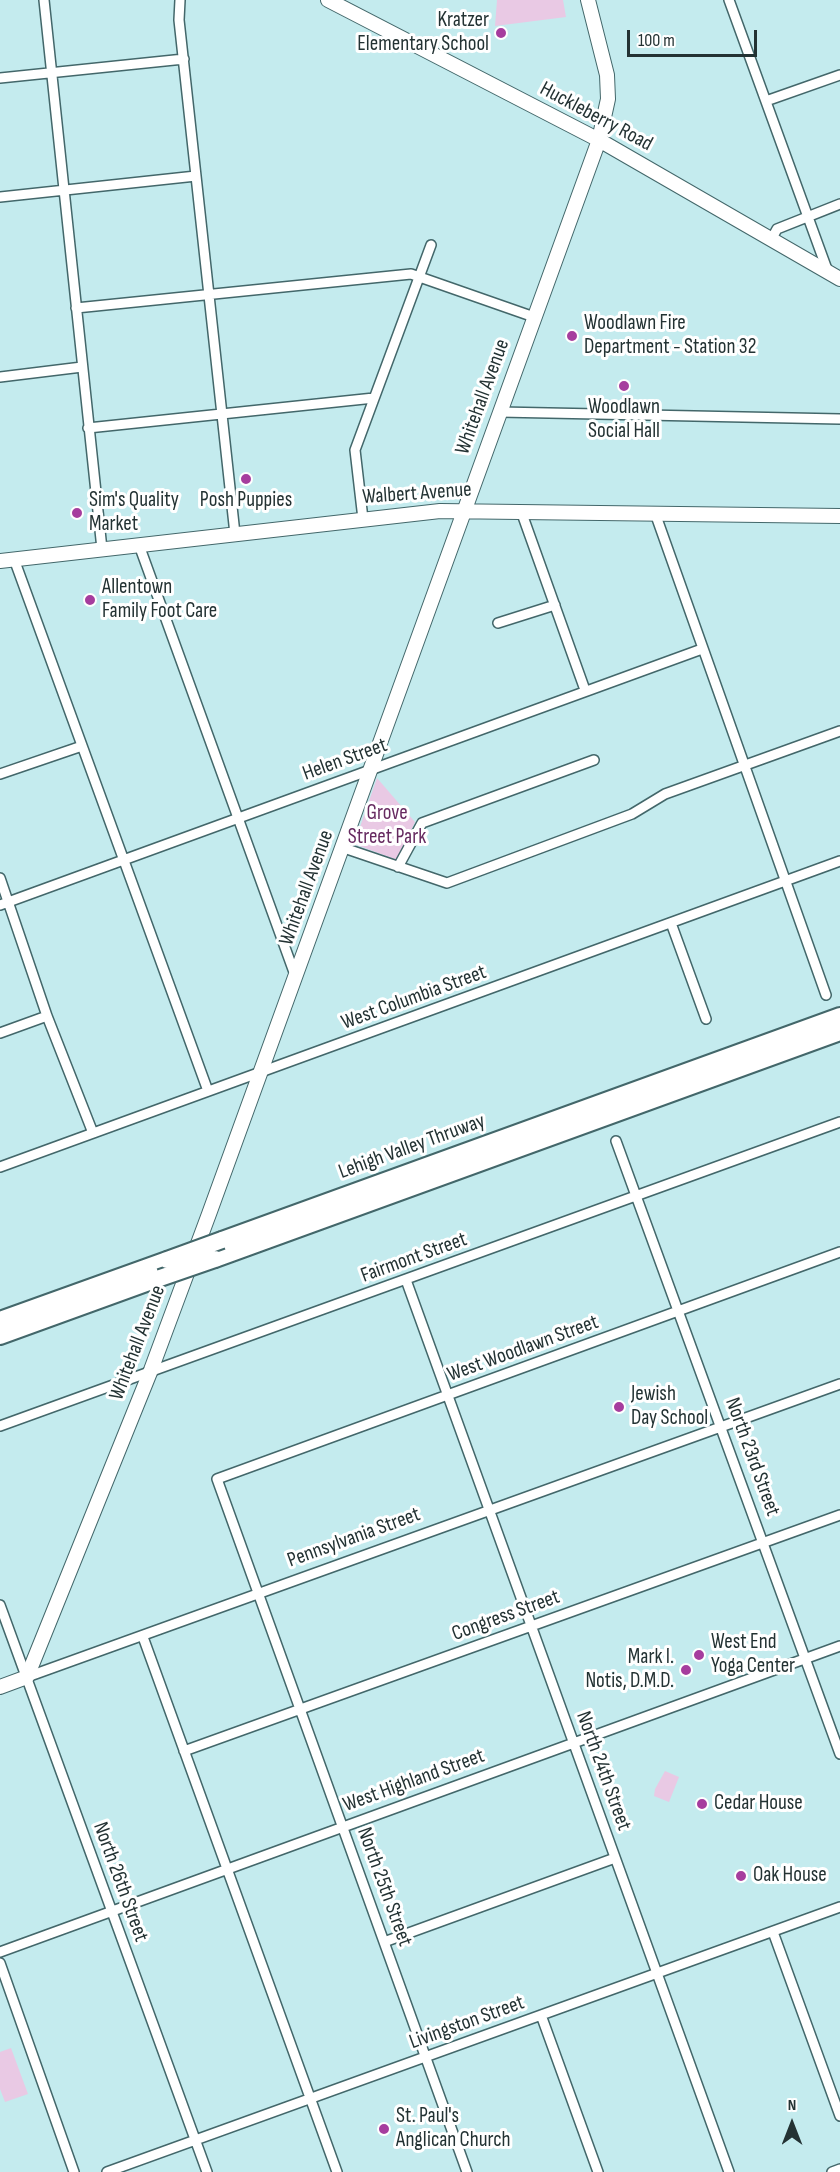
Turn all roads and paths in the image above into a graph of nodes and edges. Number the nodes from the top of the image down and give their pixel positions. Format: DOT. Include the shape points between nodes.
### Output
graph roads {
  1 [pos="44,0"];
  2 [pos="180,0"];
  3 [pos="328,0"];
  4 [pos="588,0"];
  5 [pos="729,0"];
  6 [pos="184,59"];
  7 [pos="50,72"];
  8 [pos="840,75"];
  9 [pos="0,78"];
  10 [pos="766,101"];
  11 [pos="599,140"];
  12 [pos="196,176"];
  13 [pos="63,190"];
  14 [pos="0,197"];
  15 [pos="840,204"];
  16 [pos="808,215"];
  17 [pos="771,240"];
  18 [pos="431,245"];
  19 [pos="419,276"];
  20 [pos="834,276"];
  21 [pos="210,294"];
  22 [pos="76,308"];
  23 [pos="534,317"];
  24 [pos="82,367"];
  25 [pos="0,377"];
  26 [pos="374,398"];
  27 [pos="500,412"];
  28 [pos="223,413"];
  29 [pos="840,420"];
  30 [pos="88,428"];
  31 [pos="464,510"];
  32 [pos="521,511"];
  33 [pos="655,513"];
  34 [pos="840,516"];
  35 [pos="363,519"];
  36 [pos="235,534"];
  37 [pos="140,545"];
  38 [pos="102,549"];
  39 [pos="7,560"];
  40 [pos="555,605"];
  41 [pos="498,623"];
  42 [pos="702,649"];
  43 [pos="585,690"];
  44 [pos="840,730"];
  45 [pos="82,746"];
  46 [pos="594,760"];
  47 [pos="745,765"];
  48 [pos="373,769"];
  49 [pos="0,774"];
  50 [pos="237,818"];
  51 [pos="344,848"];
  52 [pos="123,860"];
  53 [pos="840,861"];
  54 [pos="398,867"];
  55 [pos="0,878"];
  56 [pos="787,881"];
  57 [pos="4,904"];
  58 [pos="671,923"];
  59 [pos="296,977"];
  60 [pos="826,995"];
  61 [pos="48,1016"];
  62 [pos="840,1016"];
  63 [pos="706,1019"];
  64 [pos="840,1032"];
  65 [pos="0,1033"];
  66 [pos="261,1072"];
  67 [pos="208,1091"];
  68 [pos="840,1122"];
  69 [pos="93,1133"];
  70 [pos="616,1141"];
  71 [pos="0,1167"];
  72 [pos="637,1195"];
  73 [pos="840,1252"];
  74 [pos="406,1280"];
  75 [pos="680,1311"];
  76 [pos="0,1320"];
  77 [pos="0,1336"];
  78 [pos="151,1370"];
  79 [pos="840,1384"];
  80 [pos="449,1395"];
  81 [pos="0,1426"];
  82 [pos="721,1427"];
  83 [pos="218,1479"];
  84 [pos="490,1511"];
  85 [pos="840,1515"];
  86 [pos="764,1542"];
  87 [pos="259,1595"];
  88 [pos="0,1605"];
  89 [pos="532,1626"];
  90 [pos="143,1637"];
  91 [pos="840,1646"];
  92 [pos="805,1659"];
  93 [pos="27,1677"];
  94 [pos="0,1687"];
  95 [pos="299,1710"];
  96 [pos="573,1743"];
  97 [pos="184,1752"];
  98 [pos="840,1754"];
  99 [pos="343,1826"];
  100 [pos="615,1858"];
  101 [pos="227,1867"];
  102 [pos="840,1908"];
  103 [pos="111,1910"];
  104 [pos="773,1932"];
  105 [pos="384,1942"];
  106 [pos="0,1952"];
  107 [pos="0,1963"];
  108 [pos="657,1973"];
  109 [pos="541,2015"];
  110 [pos="426,2057"];
  111 [pos="310,2098"];
  112 [pos="840,2116"];
  113 [pos="195,2140"];
  114 [pos="840,2169"];
  115 [pos="74,2172"];
  116 [pos="107,2172"];
  117 [pos="207,2172"];
  118 [pos="337,2172"];
  119 [pos="468,2172"];
  120 [pos="598,2172"];
  121 [pos="729,2172"];
  122 [pos="832,2172"];
  1 -- 7 [label="street"];
  2 -- 6 [label="street"];
  3 -- 11 [label="street, Huckleberry Road"];
  4 -- 11 [label="street, Whitehall Avenue" via="607,75 608,99"];
  5 -- 10 [label="street"];
  6 -- 7 [label="street"];
  6 -- 12 [label="street"];
  7 -- 9 [label="street"];
  7 -- 13 [label="street"];
  8 -- 10 [label="street"];
  10 -- 16 [label="street"];
  11 -- 17 [label="street, Huckleberry Road"];
  11 -- 23 [label="street, Whitehall Avenue"];
  12 -- 13 [label="street"];
  12 -- 21 [label="street"];
  13 -- 14 [label="street"];
  13 -- 22 [label="street"];
  15 -- 16 [label="street"];
  16 -- 17 [label="street" via="777,230"];
  16 -- 20 [label="street"];
  17 -- 20 [label="street, Huckleberry Road"];
  18 -- 19 [label="street"];
  19 -- 21 [label="street" via="402,274"];
  19 -- 23 [label="street"];
  19 -- 26 [label="street"];
  21 -- 22 [label="street"];
  21 -- 28 [label="street"];
  22 -- 24 [label="street"];
  23 -- 27 [label="street, Whitehall Avenue"];
  24 -- 25 [label="street"];
  24 -- 30 [label="street"];
  26 -- 28 [label="street"];
  26 -- 35 [label="street" via="355,450"];
  27 -- 29 [label="street"];
  27 -- 31 [label="street, Whitehall Avenue"];
  28 -- 30 [label="street"];
  28 -- 36 [label="street"];
  30 -- 38 [label="street"];
  31 -- 32 [label="street, Walbert Avenue"];
  31 -- 35 [label="street, Walbert Avenue"];
  31 -- 48 [label="street, Whitehall Avenue"];
  32 -- 33 [label="street, Walbert Avenue"];
  32 -- 40 [label="street"];
  33 -- 34 [label="street, Walbert Avenue"];
  33 -- 42 [label="street"];
  35 -- 36 [label="street, Walbert Avenue"];
  36 -- 37 [label="street, Walbert Avenue"];
  37 -- 38 [label="street, Walbert Avenue"];
  37 -- 50 [label="street"];
  38 -- 39 [label="street, Walbert Avenue"];
  39 -- 45 [label="street"];
  40 -- 41 [label="street"];
  40 -- 43 [label="street"];
  42 -- 43 [label="street, Helen Street"];
  42 -- 47 [label="street"];
  43 -- 48 [label="street, Helen Street"];
  44 -- 47 [label="street"];
  45 -- 49 [label="street"];
  45 -- 52 [label="street"];
  46 -- 54 [label="street" via="423,823"];
  47 -- 54 [label="street" via="665,794 632,814 447,883"];
  47 -- 56 [label="street"];
  48 -- 50 [label="street, Helen Street"];
  48 -- 51 [label="street, Whitehall Avenue"];
  50 -- 52 [label="street, Helen Street"];
  50 -- 59 [label="street"];
  51 -- 54 [label="street"];
  51 -- 59 [label="street, Whitehall Avenue"];
  52 -- 57 [label="street, Helen Street"];
  52 -- 67 [label="street"];
  53 -- 56 [label="street, West Columbia Street"];
  55 -- 57 [label="street"];
  56 -- 58 [label="street, West Columbia Street"];
  56 -- 60 [label="street"];
  57 -- 61 [label="street"];
  58 -- 63 [label="street"];
  58 -- 66 [label="street, West Columbia Street"];
  59 -- 66 [label="street, Whitehall Avenue"];
  61 -- 65 [label="street"];
  61 -- 69 [label="street"];
  62 -- 76 [label="highway, Lehigh Valley Thruway, bridge"];
  64 -- 77 [label="highway, Lehigh Valley Thruway, bridge"];
  66 -- 67 [label="street, West Columbia Street"];
  66 -- 78 [label="street, Whitehall Avenue"];
  67 -- 69 [label="street, West Columbia Street"];
  68 -- 72 [label="street, Fairmont Street"];
  69 -- 71 [label="street, West Columbia Street"];
  70 -- 72 [label="street, North 23rd Street"];
  72 -- 74 [label="street, Fairmont Street"];
  72 -- 75 [label="street, North 23rd Street"];
  73 -- 75 [label="street, West Woodlawn Street"];
  74 -- 78 [label="street, Fairmont Street"];
  74 -- 80 [label="street, North 24th Street"];
  75 -- 80 [label="street, West Woodlawn Street"];
  75 -- 82 [label="street, North 23rd Street"];
  78 -- 81 [label="street, Fairmont Street"];
  78 -- 93 [label="street, Whitehall Avenue"];
  79 -- 82 [label="street, Pennsylvania Street"];
  80 -- 83 [label="street, West Woodlawn Street"];
  80 -- 84 [label="street, North 24th Street"];
  82 -- 84 [label="street, Pennsylvania Street"];
  82 -- 86 [label="street, North 23rd Street"];
  83 -- 87 [label="street, North 25th Street"];
  84 -- 87 [label="street, Pennsylvania Street"];
  84 -- 89 [label="street, North 24th Street"];
  85 -- 86 [label="street, Congress Street"];
  86 -- 89 [label="street, Congress Street"];
  86 -- 92 [label="street, North 23rd Street"];
  87 -- 90 [label="street, Pennsylvania Street"];
  87 -- 95 [label="street, North 25th Street"];
  88 -- 93 [label="street, North 26th Street"];
  89 -- 95 [label="street, Congress Street"];
  89 -- 96 [label="street, North 24th Street"];
  90 -- 93 [label="street, Pennsylvania Street"];
  90 -- 97 [label="street"];
  91 -- 92 [label="street, West Highland Street"];
  92 -- 96 [label="street, West Highland Street"];
  92 -- 98 [label="street, North 23rd Street"];
  93 -- 94 [label="street, Pennsylvania Street"];
  93 -- 103 [label="street, North 26th Street"];
  95 -- 97 [label="street, Congress Street"];
  95 -- 99 [label="street, North 25th Street"];
  96 -- 99 [label="street, West Highland Street"];
  96 -- 100 [label="street, North 24th Street"];
  97 -- 101 [label="street"];
  99 -- 101 [label="street, West Highland Street"];
  99 -- 105 [label="street, North 25th Street"];
  100 -- 105 [label="street"];
  100 -- 108 [label="street, North 24th Street"];
  101 -- 103 [label="street, West Highland Street"];
  101 -- 111 [label="street"];
  102 -- 104 [label="street, Livingston Street"];
  103 -- 106 [label="street, West Highland Street"];
  103 -- 113 [label="street, North 26th Street"];
  104 -- 108 [label="street, Livingston Street"];
  104 -- 112 [label="street"];
  105 -- 110 [label="street, North 25th Street"];
  107 -- 115 [label="street"];
  108 -- 109 [label="street, Livingston Street"];
  108 -- 121 [label="street, North 24th Street"];
  109 -- 110 [label="street, Livingston Street"];
  109 -- 120 [label="street"];
  110 -- 111 [label="street, Livingston Street"];
  110 -- 119 [label="street, North 25th Street"];
  111 -- 113 [label="street, Livingston Street"];
  111 -- 118 [label="street"];
  113 -- 116 [label="street, Livingston Street"];
  113 -- 117 [label="street, North 26th Street"];
  114 -- 122 [label="street"];
}
